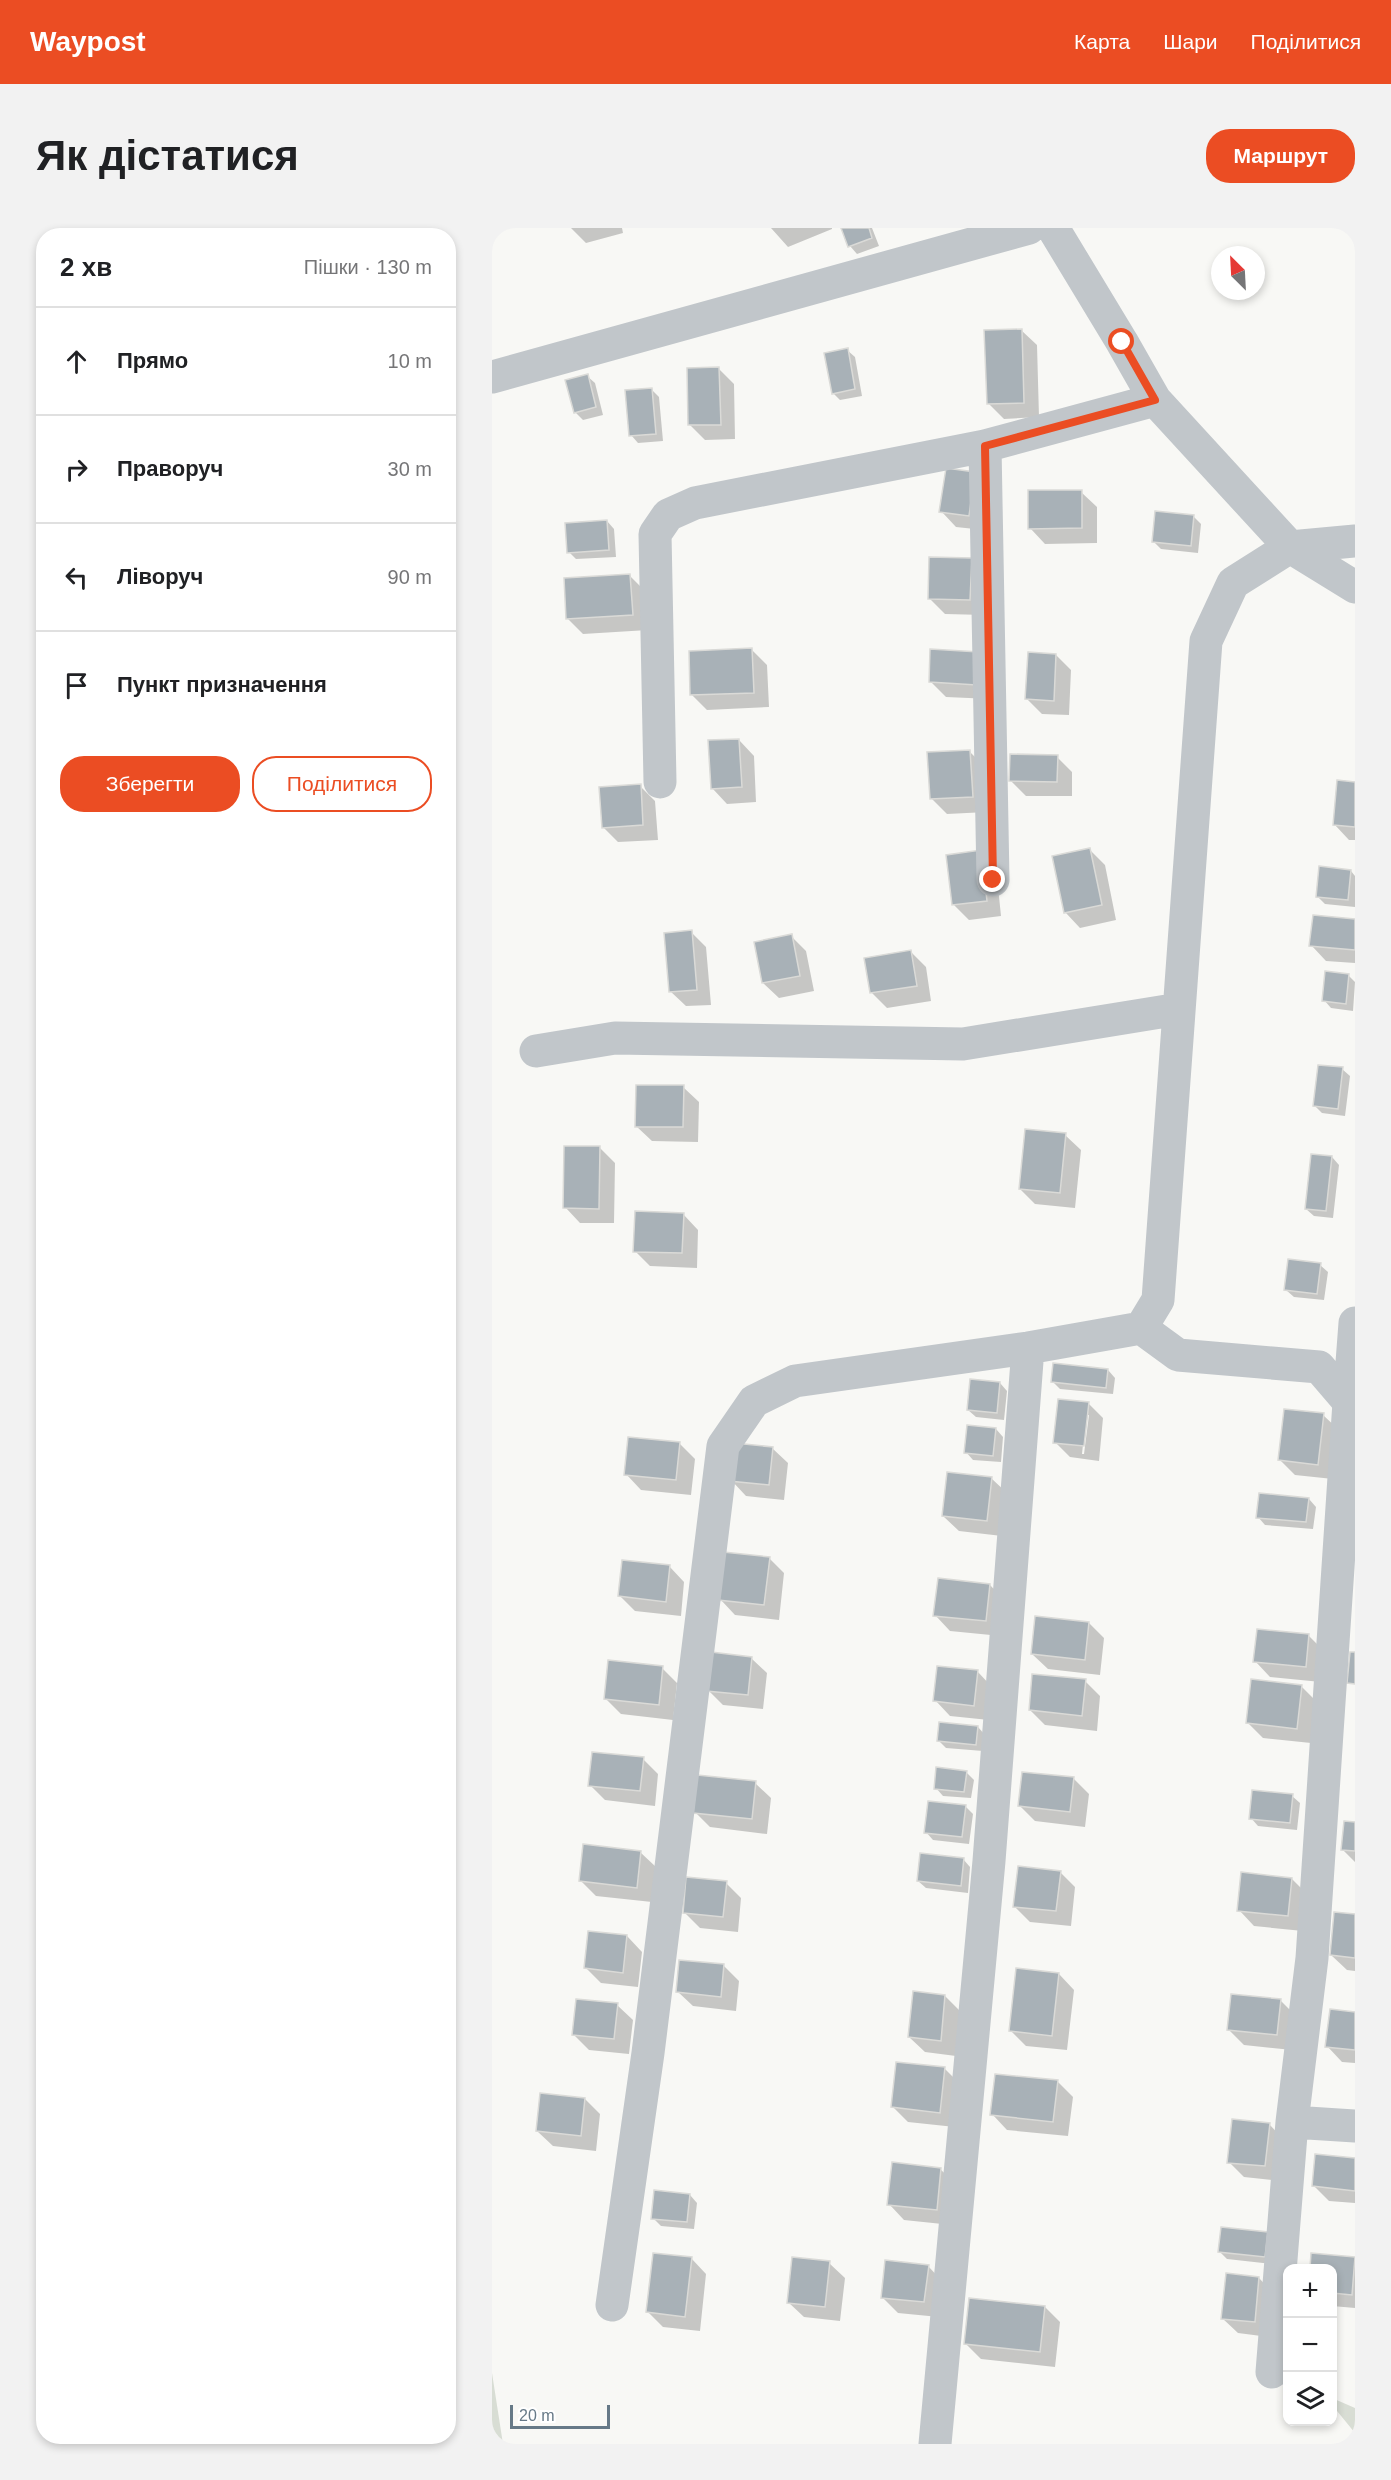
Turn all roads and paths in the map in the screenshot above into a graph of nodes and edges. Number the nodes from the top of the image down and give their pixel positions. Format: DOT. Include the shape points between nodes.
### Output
graph roads {
  1 [pos="1029,228"];
  2 [pos="1053,228"];
  3 [pos="492,377"];
  4 [pos="1155,400"];
  5 [pos="985,446"];
  6 [pos="1355,541"];
  7 [pos="1290,547"];
  8 [pos="1355,586"];
  9 [pos="660,782"];
  10 [pos="993,880"];
  11 [pos="1179,1009"];
  12 [pos="536,1051"];
  13 [pos="1355,1323"];
  14 [pos="1141,1328"];
  15 [pos="1028,1348"];
  16 [pos="1348,1402"];
  17 [pos="1293,2122"];
  18 [pos="1355,2126"];
  19 [pos="612,2305"];
  20 [pos="1272,2372"];
  21 [pos="935,2444"];
  1 -- 3 [label="street"];
  2 -- 4 [label="street"];
  4 -- 5 [label="street"];
  4 -- 7 [label="street"];
  5 -- 9 [label="street" via="694,503 668,515 655,534"];
  5 -- 10 [label="street"];
  6 -- 7 [label="street"];
  7 -- 8 [label="street"];
  7 -- 11 [label="street" via="1233,583 1206,641"];
  11 -- 12 [label="street" via="963,1044 615,1038"];
  11 -- 14 [label="street" via="1158,1300"];
  13 -- 16 [label="street"];
  14 -- 15 [label="street"];
  14 -- 16 [label="street" via="1178,1355 1319,1367"];
  15 -- 19 [label="street" via="795,1381 754,1401 723,1446 648,2053"];
  15 -- 21 [label="street" via="989,1862"];
  16 -- 17 [label="street" via="1312,1958"];
  17 -- 18 [label="street"];
  17 -- 20 [label="street"];
}
